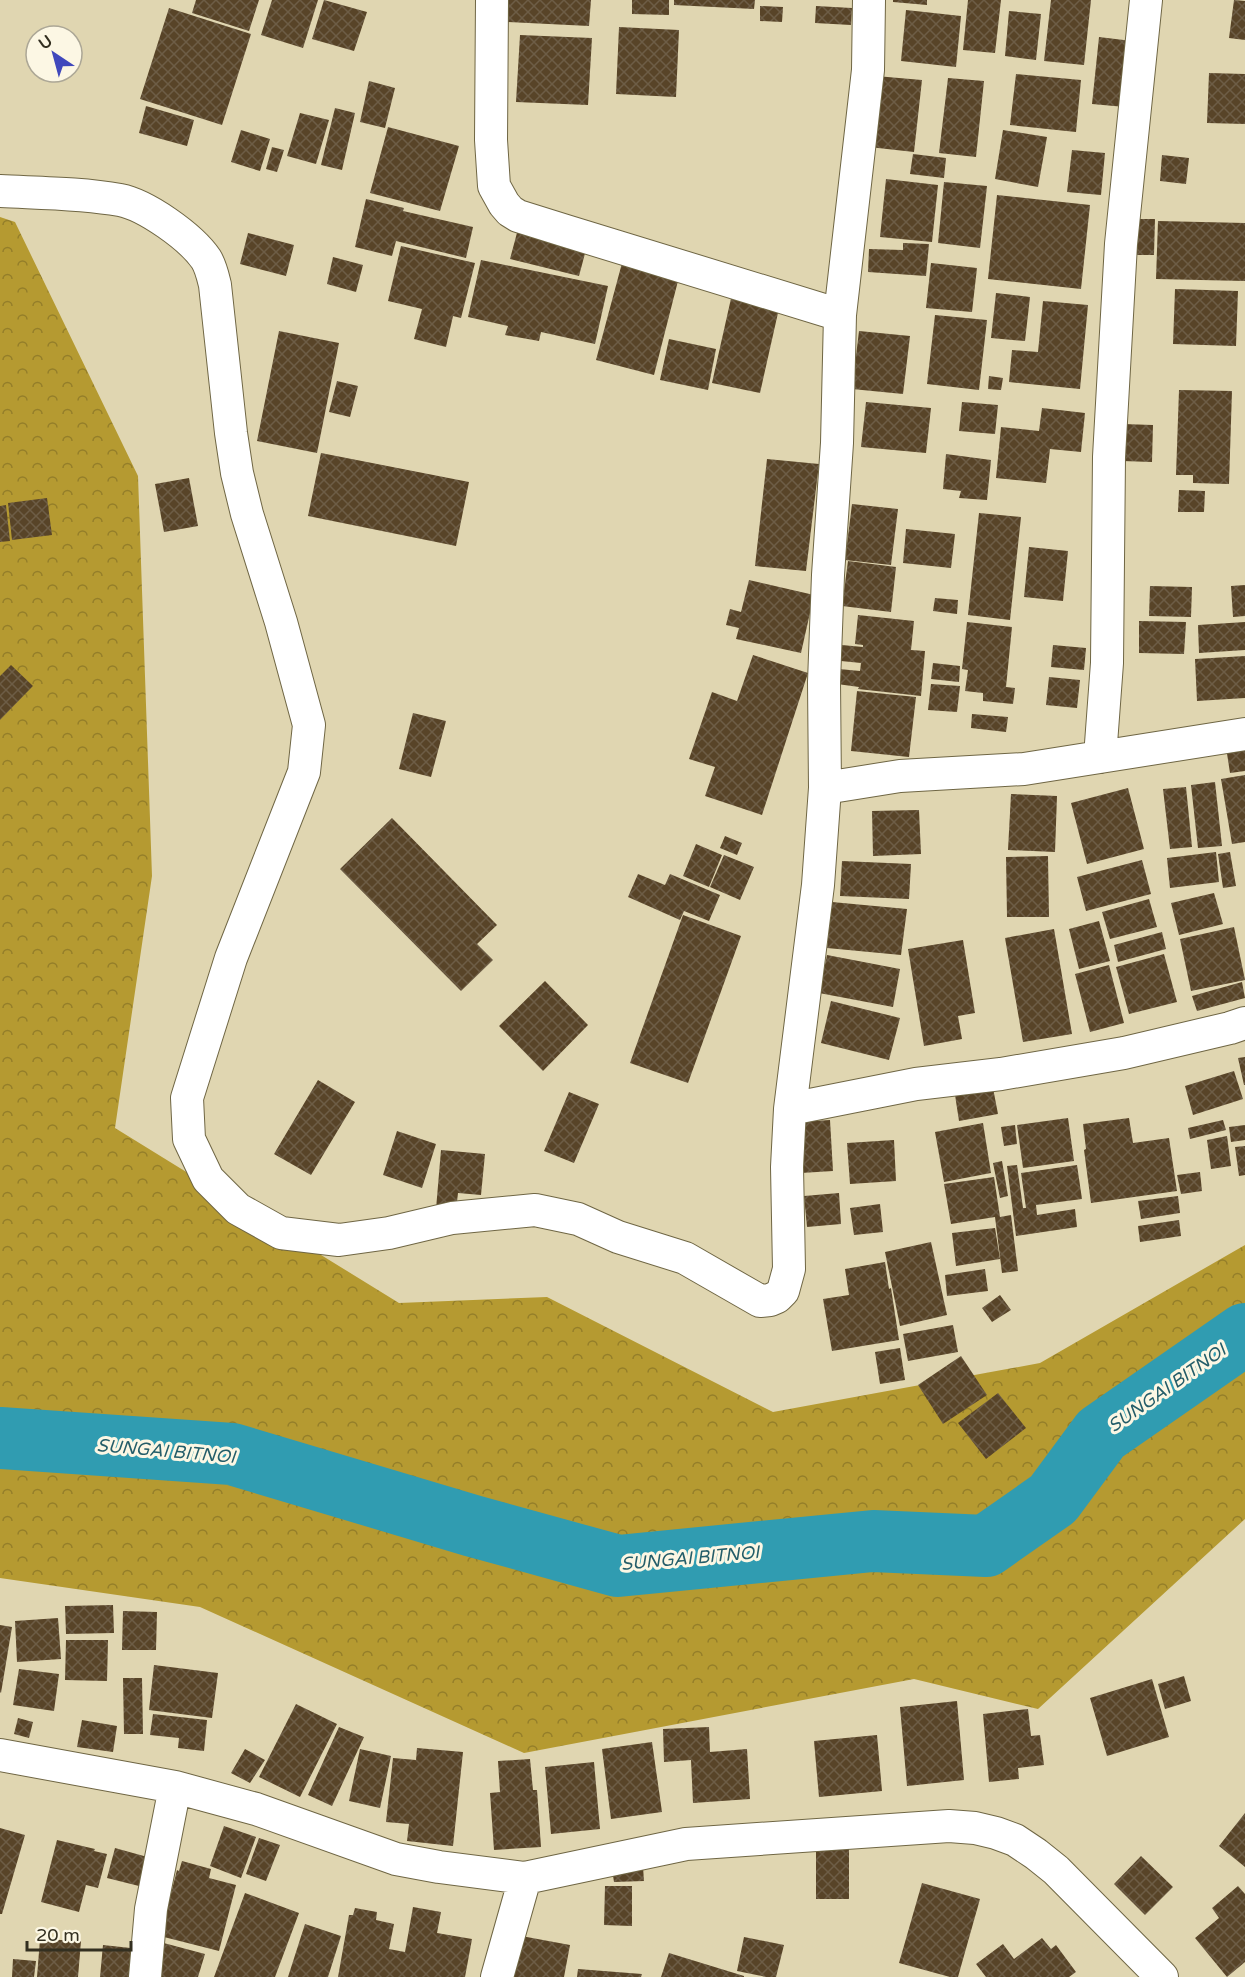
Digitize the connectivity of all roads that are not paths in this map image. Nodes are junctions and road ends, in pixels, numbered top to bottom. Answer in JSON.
{"nodes":[{"id":1,"x":492,"y":0,"type":"edge"},
{"id":2,"x":869,"y":0,"type":"edge"},
{"id":3,"x":1146,"y":0,"type":"edge"},
{"id":4,"x":0,"y":191,"type":"edge"},
{"id":5,"x":840,"y":315,"type":"junction"},
{"id":6,"x":1245,"y":734,"type":"edge"},
{"id":7,"x":1100,"y":757,"type":"junction"},
{"id":8,"x":825,"y":788,"type":"junction"},
{"id":9,"x":1245,"y":1023,"type":"edge"},
{"id":10,"x":790,"y":1108,"type":"junction"},
{"id":11,"x":0,"y":1755,"type":"edge"},
{"id":12,"x":175,"y":1787,"type":"junction"},
{"id":13,"x":525,"y":1878,"type":"junction"},
{"id":14,"x":145,"y":1977,"type":"edge"},
{"id":15,"x":497,"y":1977,"type":"edge"},
{"id":16,"x":1162,"y":1977,"type":"edge"}],
"edges":[{"from":1,"to":5,"type":"street"},
{"from":2,"to":5,"type":"street"},
{"from":3,"to":7,"type":"street"},
{"from":4,"to":10,"type":"street"},
{"from":5,"to":8,"type":"street"},
{"from":6,"to":7,"type":"street"},
{"from":7,"to":8,"type":"street"},
{"from":8,"to":10,"type":"street"},
{"from":9,"to":10,"type":"street"},
{"from":11,"to":12,"type":"street"},
{"from":12,"to":13,"type":"street"},
{"from":12,"to":14,"type":"street"},
{"from":13,"to":15,"type":"street"},
{"from":13,"to":16,"type":"street"}]}
